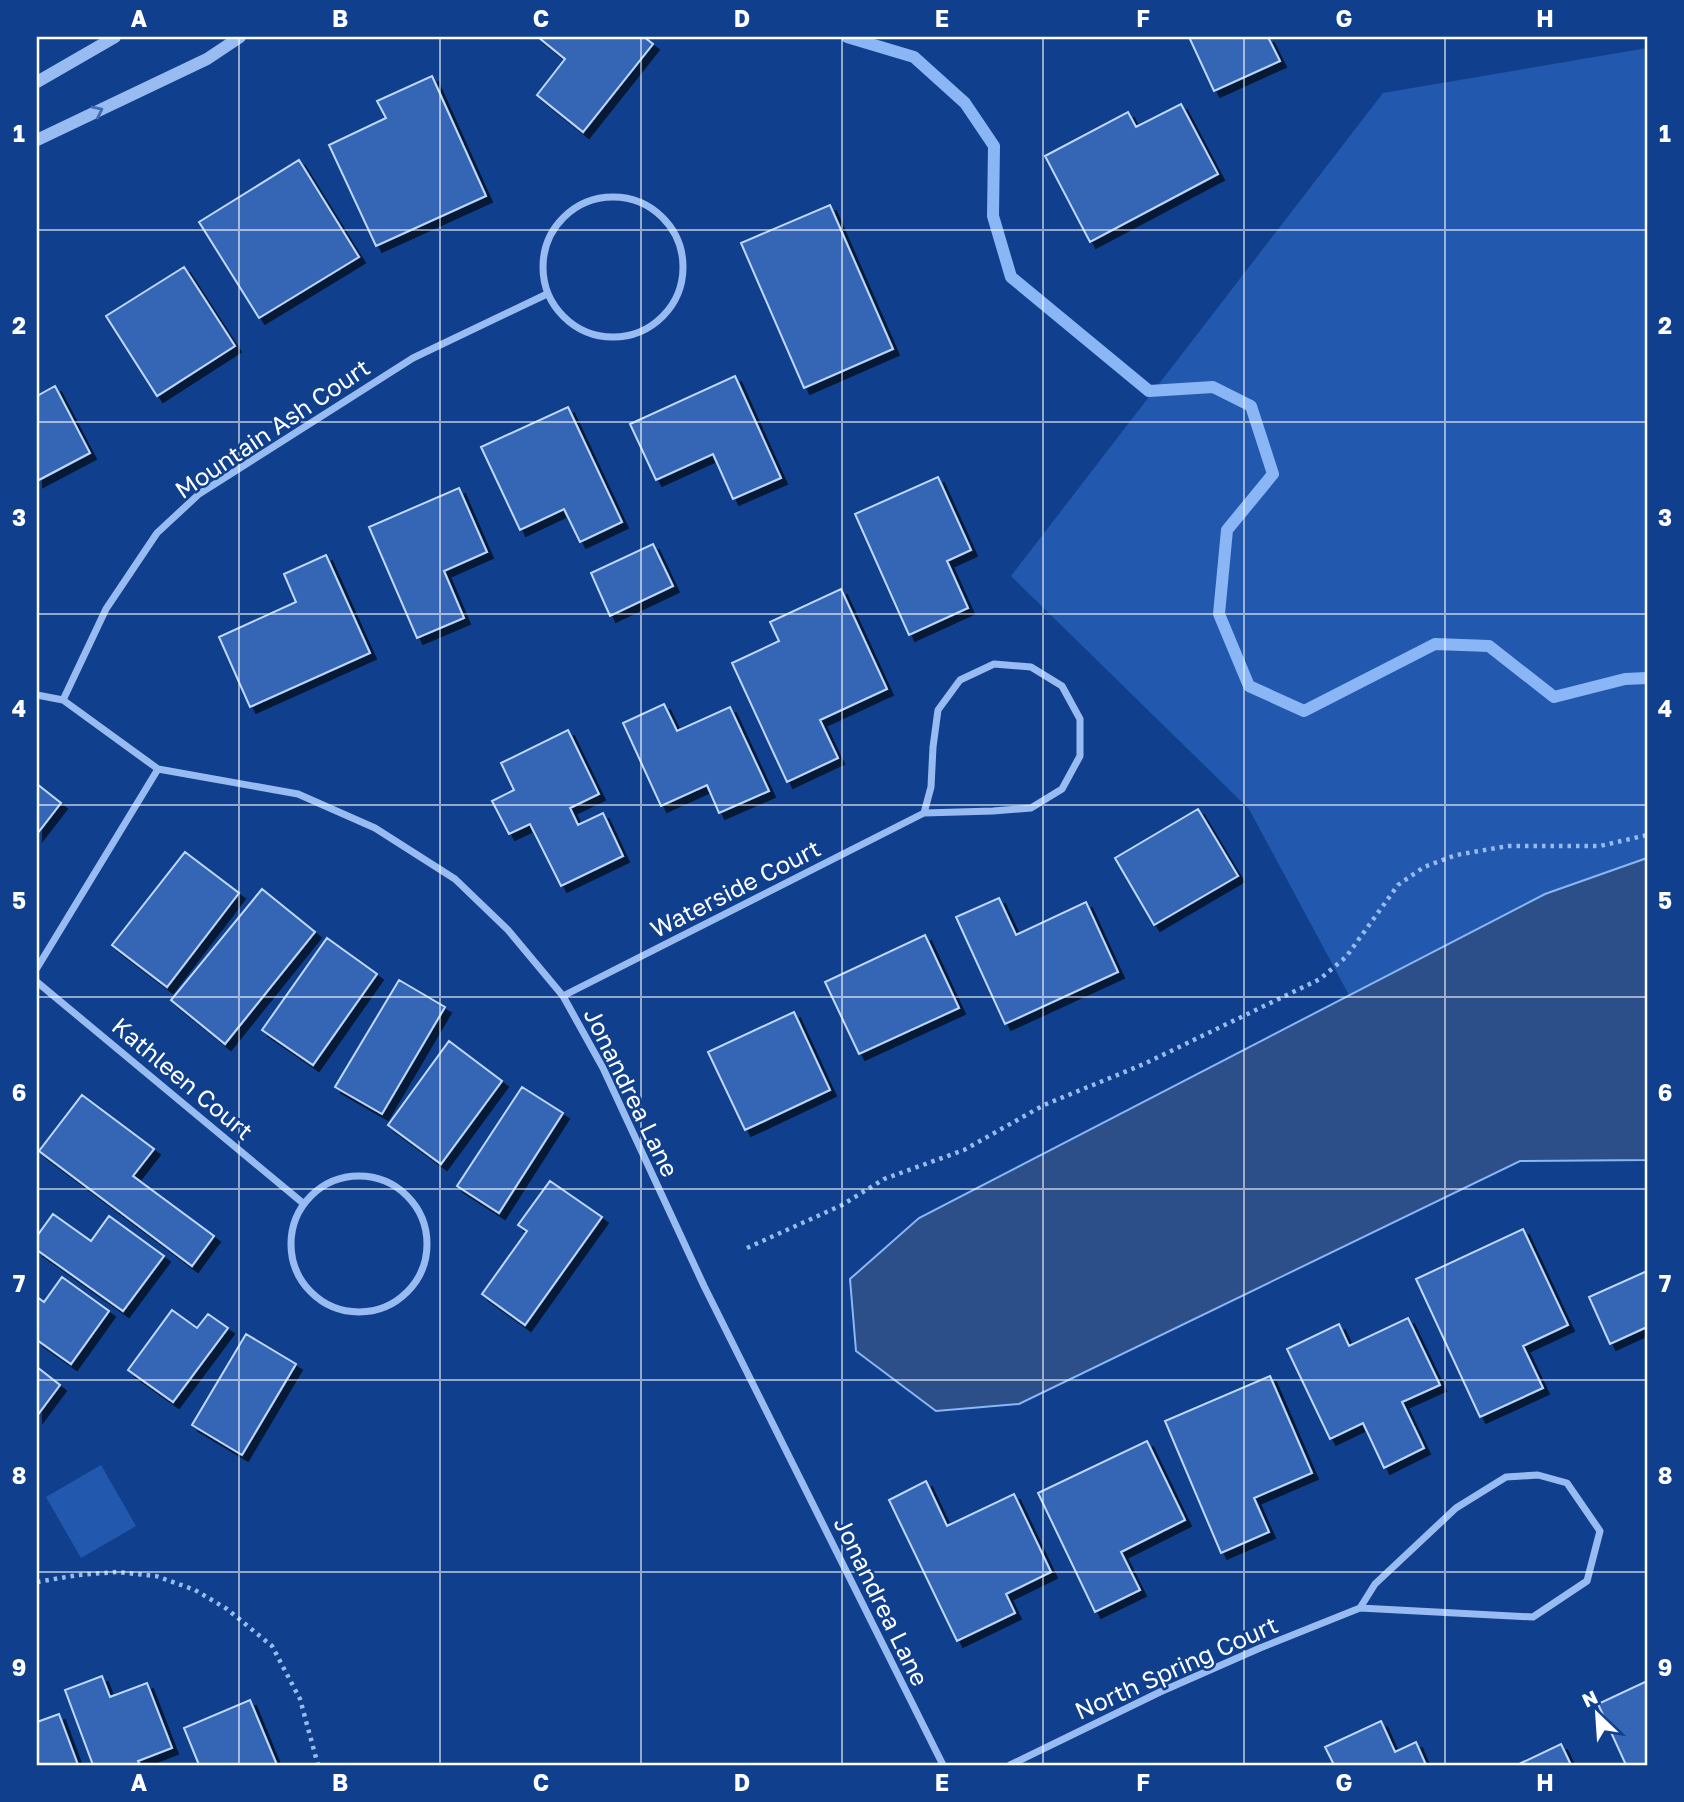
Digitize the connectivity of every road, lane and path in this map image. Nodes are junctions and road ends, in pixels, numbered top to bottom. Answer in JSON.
{"nodes":[{"id":1,"x":115,"y":37,"type":"edge"},
{"id":2,"x":240,"y":37,"type":"edge"},
{"id":3,"x":37,"y":82,"type":"edge"},
{"id":4,"x":37,"y":140,"type":"edge"},
{"id":5,"x":547,"y":293,"type":"junction"},
{"id":6,"x":37,"y":695,"type":"edge"},
{"id":7,"x":63,"y":701,"type":"junction"},
{"id":8,"x":158,"y":769,"type":"junction"},
{"id":9,"x":925,"y":813,"type":"junction"},
{"id":10,"x":1647,"y":835,"type":"edge"},
{"id":11,"x":37,"y":968,"type":"edge"},
{"id":12,"x":37,"y":982,"type":"edge"},
{"id":13,"x":563,"y":996,"type":"junction"},
{"id":14,"x":304,"y":1204,"type":"junction"},
{"id":15,"x":747,"y":1248,"type":"dead end"},
{"id":16,"x":37,"y":1582,"type":"edge"},
{"id":17,"x":1360,"y":1608,"type":"junction"},
{"id":18,"x":317,"y":1765,"type":"edge"},
{"id":19,"x":943,"y":1765,"type":"edge"},
{"id":20,"x":1010,"y":1765,"type":"edge"}],
"edges":[{"from":1,"to":3,"type":"street"},
{"from":4,"to":2,"type":"street","one_way":true},
{"from":5,"to":5,"type":"street"},
{"from":5,"to":7,"type":"street","name":"Mountain Ash Court"},
{"from":6,"to":7,"type":"street","name":"Jonandrea Lane"},
{"from":7,"to":8,"type":"street","name":"Jonandrea Lane"},
{"from":8,"to":11,"type":"street"},
{"from":8,"to":13,"type":"street","name":"Jonandrea Lane"},
{"from":9,"to":9,"type":"street","name":"Waterside Court"},
{"from":9,"to":13,"type":"street","name":"Waterside Court"},
{"from":10,"to":15,"type":"path"},
{"from":12,"to":14,"type":"street","name":"Kathleen Court"},
{"from":13,"to":19,"type":"street","name":"Jonandrea Lane"},
{"from":14,"to":14,"type":"street"},
{"from":16,"to":18,"type":"path"},
{"from":17,"to":17,"type":"street","name":"North Spring Court"},
{"from":17,"to":20,"type":"street","name":"North Spring Court"}]}
